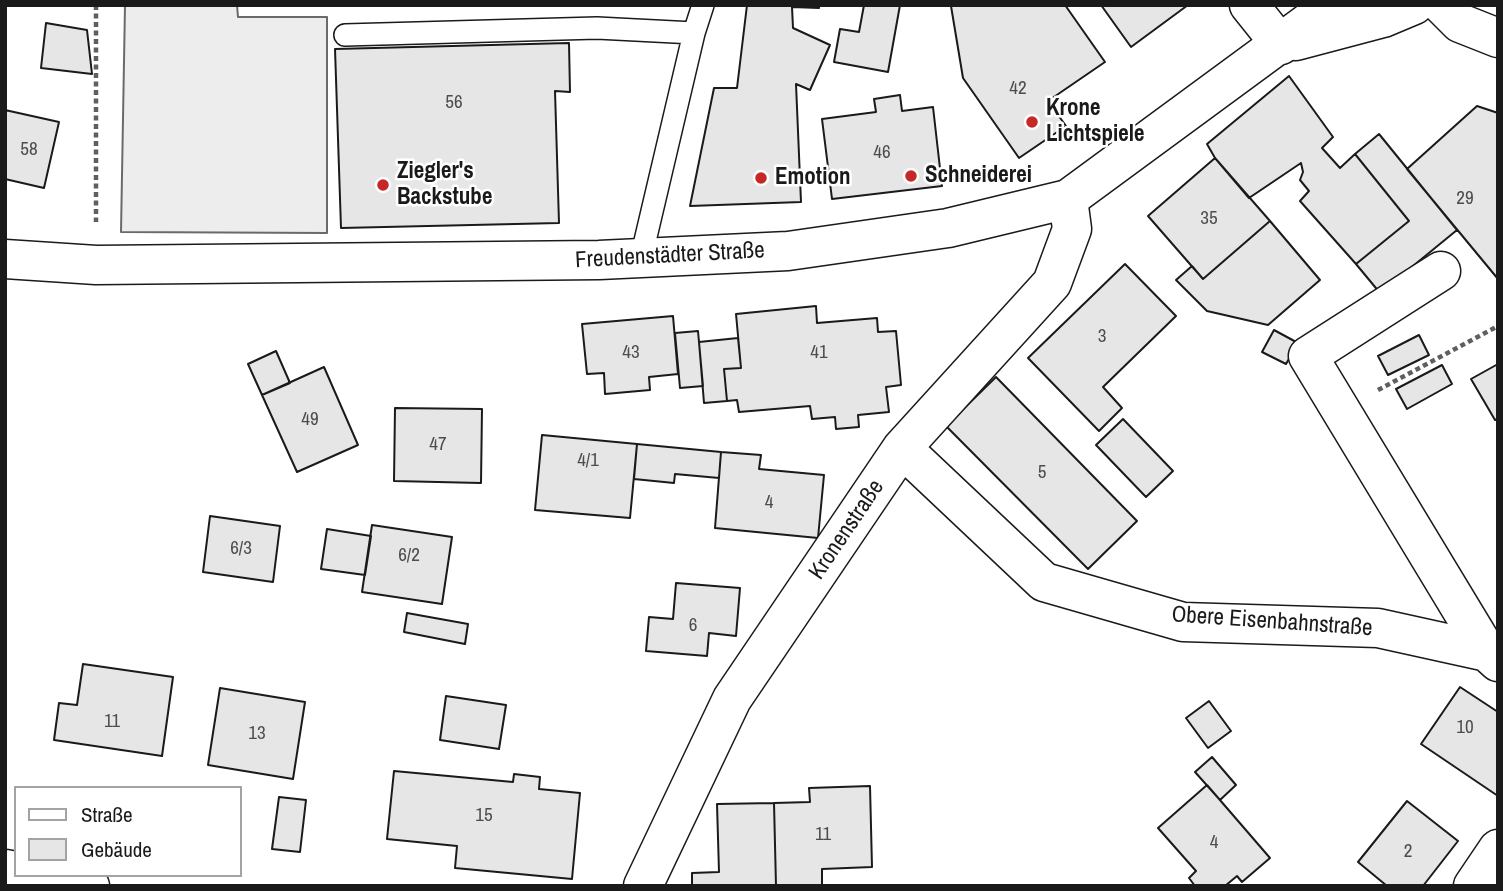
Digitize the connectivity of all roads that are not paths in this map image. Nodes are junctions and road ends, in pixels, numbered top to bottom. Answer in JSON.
{"nodes":[{"id":1,"x":704,"y":5,"type":"edge"},
{"id":2,"x":1249,"y":5,"type":"edge"},
{"id":3,"x":1332,"y":5,"type":"edge"},
{"id":4,"x":1414,"y":5,"type":"edge"},
{"id":5,"x":1442,"y":5,"type":"edge"},
{"id":6,"x":694,"y":33,"type":"junction"},
{"id":7,"x":345,"y":35,"type":"dead end"},
{"id":8,"x":1498,"y":38,"type":"edge"},
{"id":9,"x":1280,"y":45,"type":"junction"},
{"id":10,"x":1068,"y":199,"type":"junction"},
{"id":11,"x":641,"y":258,"type":"junction"},
{"id":12,"x":5,"y":259,"type":"edge"},
{"id":13,"x":1441,"y":271,"type":"dead end"},
{"id":14,"x":902,"y":448,"type":"junction"},
{"id":15,"x":1493,"y":657,"type":"edge"},
{"id":16,"x":1498,"y":849,"type":"edge"},
{"id":17,"x":47,"y":877,"type":"edge"},
{"id":18,"x":90,"y":886,"type":"edge"},
{"id":19,"x":643,"y":886,"type":"edge"},
{"id":20,"x":1473,"y":886,"type":"edge"}],
"edges":[{"from":1,"to":6,"type":"lane"},
{"from":2,"to":9,"type":"street"},
{"from":3,"to":9,"type":"street","name":"Freudenstädter Straße"},
{"from":4,"to":9,"type":"street","name":"Freudenstädter Straße"},
{"from":5,"to":8,"type":"street"},
{"from":6,"to":7,"type":"lane"},
{"from":6,"to":11,"type":"lane"},
{"from":9,"to":10,"type":"street","name":"Freudenstädter Straße"},
{"from":10,"to":11,"type":"street","name":"Freudenstädter Straße"},
{"from":10,"to":14,"type":"street","name":"Kronenstraße"},
{"from":11,"to":12,"type":"street","name":"Freudenstädter Straße"},
{"from":13,"to":15,"type":"street","name":"Obere Eisenbahnstraße"},
{"from":14,"to":15,"type":"street","name":"Obere Eisenbahnstraße"},
{"from":14,"to":19,"type":"street","name":"Kronenstraße"},
{"from":16,"to":20,"type":"street"},
{"from":17,"to":18,"type":"street"}]}
